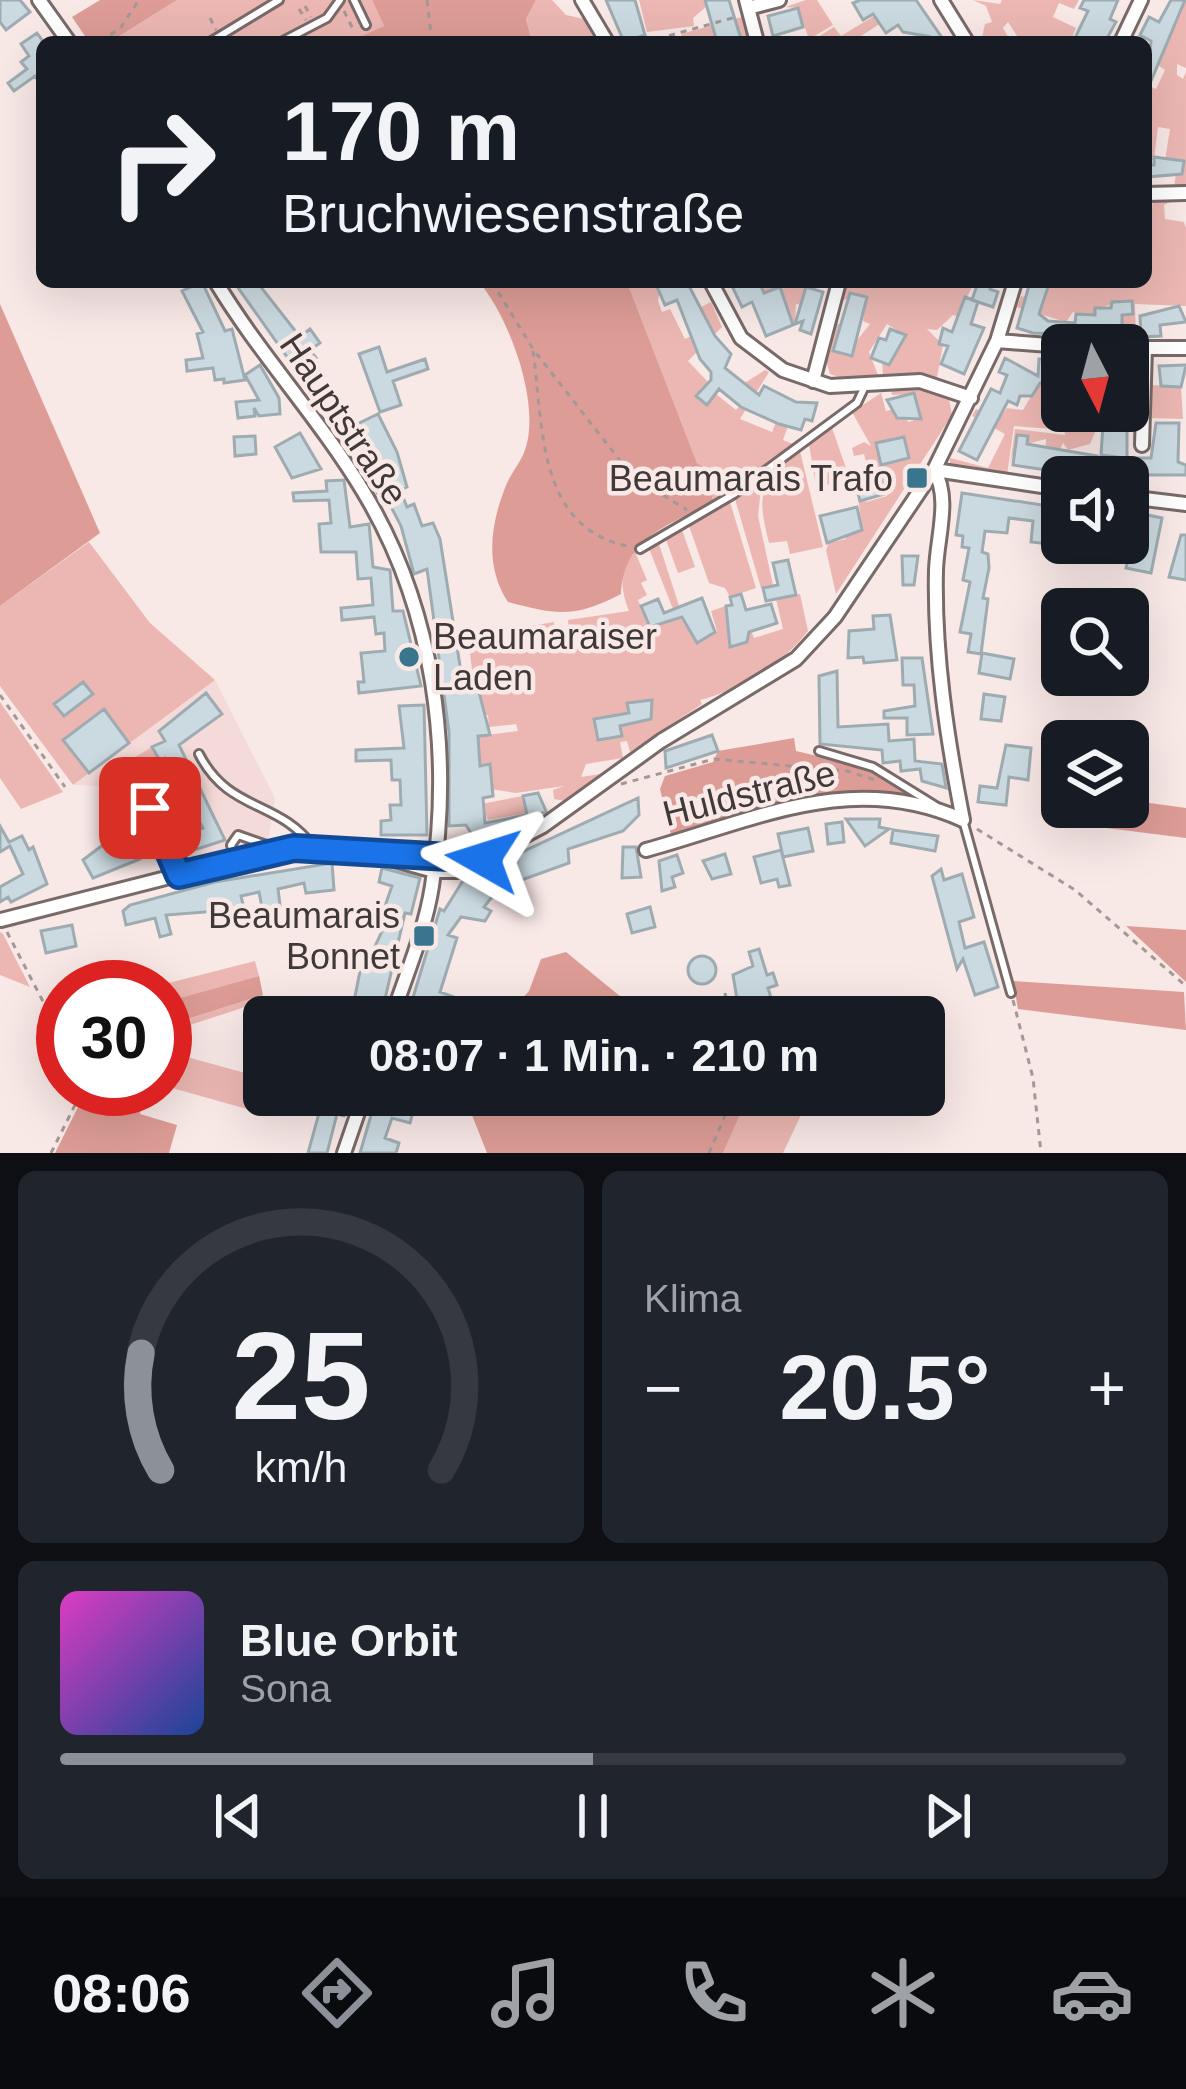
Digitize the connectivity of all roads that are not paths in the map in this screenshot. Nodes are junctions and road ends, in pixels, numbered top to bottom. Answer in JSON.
{"nodes":[{"id":1,"x":39,"y":0,"type":"edge"},
{"id":2,"x":279,"y":0,"type":"edge"},
{"id":3,"x":353,"y":0,"type":"edge"},
{"id":4,"x":582,"y":0,"type":"edge"},
{"id":5,"x":779,"y":0,"type":"edge"},
{"id":6,"x":941,"y":0,"type":"edge"},
{"id":7,"x":1142,"y":0,"type":"edge"},
{"id":8,"x":340,"y":2,"type":"edge"},
{"id":9,"x":748,"y":7,"type":"edge"},
{"id":10,"x":366,"y":25,"type":"dead end"},
{"id":11,"x":64,"y":36,"type":"edge"},
{"id":12,"x":220,"y":36,"type":"edge"},
{"id":13,"x":293,"y":36,"type":"edge"},
{"id":14,"x":603,"y":36,"type":"edge"},
{"id":15,"x":963,"y":36,"type":"edge"},
{"id":16,"x":1123,"y":36,"type":"edge"},
{"id":17,"x":1186,"y":193,"type":"edge"},
{"id":18,"x":1152,"y":194,"type":"edge"},
{"id":19,"x":220,"y":288,"type":"edge"},
{"id":20,"x":714,"y":288,"type":"edge"},
{"id":21,"x":837,"y":288,"type":"edge"},
{"id":22,"x":1014,"y":288,"type":"edge"},
{"id":23,"x":997,"y":341,"type":"junction"},
{"id":24,"x":1041,"y":344,"type":"edge"},
{"id":25,"x":1186,"y":348,"type":"edge"},
{"id":26,"x":1149,"y":349,"type":"edge"},
{"id":27,"x":813,"y":381,"type":"junction"},
{"id":28,"x":866,"y":384,"type":"junction"},
{"id":29,"x":971,"y":398,"type":"junction"},
{"id":30,"x":1142,"y":432,"type":"edge"},
{"id":31,"x":1142,"y":445,"type":"dead end"},
{"id":32,"x":934,"y":470,"type":"junction"},
{"id":33,"x":1041,"y":486,"type":"edge"},
{"id":34,"x":1149,"y":500,"type":"edge"},
{"id":35,"x":1186,"y":504,"type":"edge"},
{"id":36,"x":640,"y":549,"type":"road end"},
{"id":37,"x":819,"y":751,"type":"dead end"},
{"id":38,"x":199,"y":754,"type":"dead end"},
{"id":39,"x":131,"y":779,"type":"dead end"},
{"id":40,"x":938,"y":809,"type":"junction"},
{"id":41,"x":963,"y":820,"type":"junction"},
{"id":42,"x":314,"y":848,"type":"junction"},
{"id":43,"x":278,"y":850,"type":"junction"},
{"id":44,"x":359,"y":850,"type":"junction"},
{"id":45,"x":646,"y":850,"type":"dead end"},
{"id":46,"x":435,"y":854,"type":"junction"},
{"id":47,"x":483,"y":859,"type":"junction"},
{"id":48,"x":235,"y":860,"type":"junction"},
{"id":49,"x":434,"y":871,"type":"junction"},
{"id":50,"x":179,"y":875,"type":"junction"},
{"id":51,"x":0,"y":920,"type":"edge"},
{"id":52,"x":1011,"y":993,"type":"road end"},
{"id":53,"x":399,"y":996,"type":"edge"},
{"id":54,"x":357,"y":1116,"type":"edge"},
{"id":55,"x":344,"y":1153,"type":"edge"}],
"edges":[{"from":1,"to":11,"type":"street"},
{"from":2,"to":12,"type":"lane"},
{"from":3,"to":10,"type":"lane"},
{"from":4,"to":14,"type":"street"},
{"from":5,"to":9,"type":"street"},
{"from":6,"to":15,"type":"street"},
{"from":7,"to":16,"type":"street"},
{"from":8,"to":13,"type":"lane"},
{"from":17,"to":18,"type":"street"},
{"from":19,"to":46,"type":"street","name":"Hauptstraße"},
{"from":20,"to":27,"type":"street"},
{"from":21,"to":27,"type":"street"},
{"from":22,"to":23,"type":"street"},
{"from":23,"to":24,"type":"street"},
{"from":23,"to":29,"type":"street"},
{"from":25,"to":26,"type":"street"},
{"from":27,"to":28,"type":"street"},
{"from":28,"to":29,"type":"street"},
{"from":28,"to":36,"type":"lane"},
{"from":29,"to":32,"type":"street"},
{"from":30,"to":31,"type":"street"},
{"from":32,"to":33,"type":"street"},
{"from":32,"to":41,"type":"street"},
{"from":32,"to":47,"type":"street"},
{"from":34,"to":35,"type":"street"},
{"from":37,"to":40,"type":"lane","name":"Huldstraße"},
{"from":38,"to":42,"type":"lane"},
{"from":39,"to":50,"type":"lane"},
{"from":40,"to":41,"type":"street","name":"Huldstraße"},
{"from":40,"to":45,"type":"street","name":"Huldstraße"},
{"from":41,"to":52,"type":"lane"},
{"from":42,"to":43,"type":"street"},
{"from":42,"to":44,"type":"street"},
{"from":43,"to":48,"type":"street"},
{"from":43,"to":48,"type":"lane"},
{"from":44,"to":46,"type":"street"},
{"from":44,"to":49,"type":"street"},
{"from":46,"to":47,"type":"street"},
{"from":46,"to":49,"type":"street","name":"Hauptstraße"},
{"from":47,"to":49,"type":"street"},
{"from":48,"to":50,"type":"street"},
{"from":49,"to":53,"type":"street","name":"Hauptstraße"},
{"from":50,"to":51,"type":"street"},
{"from":54,"to":55,"type":"street"}]}
